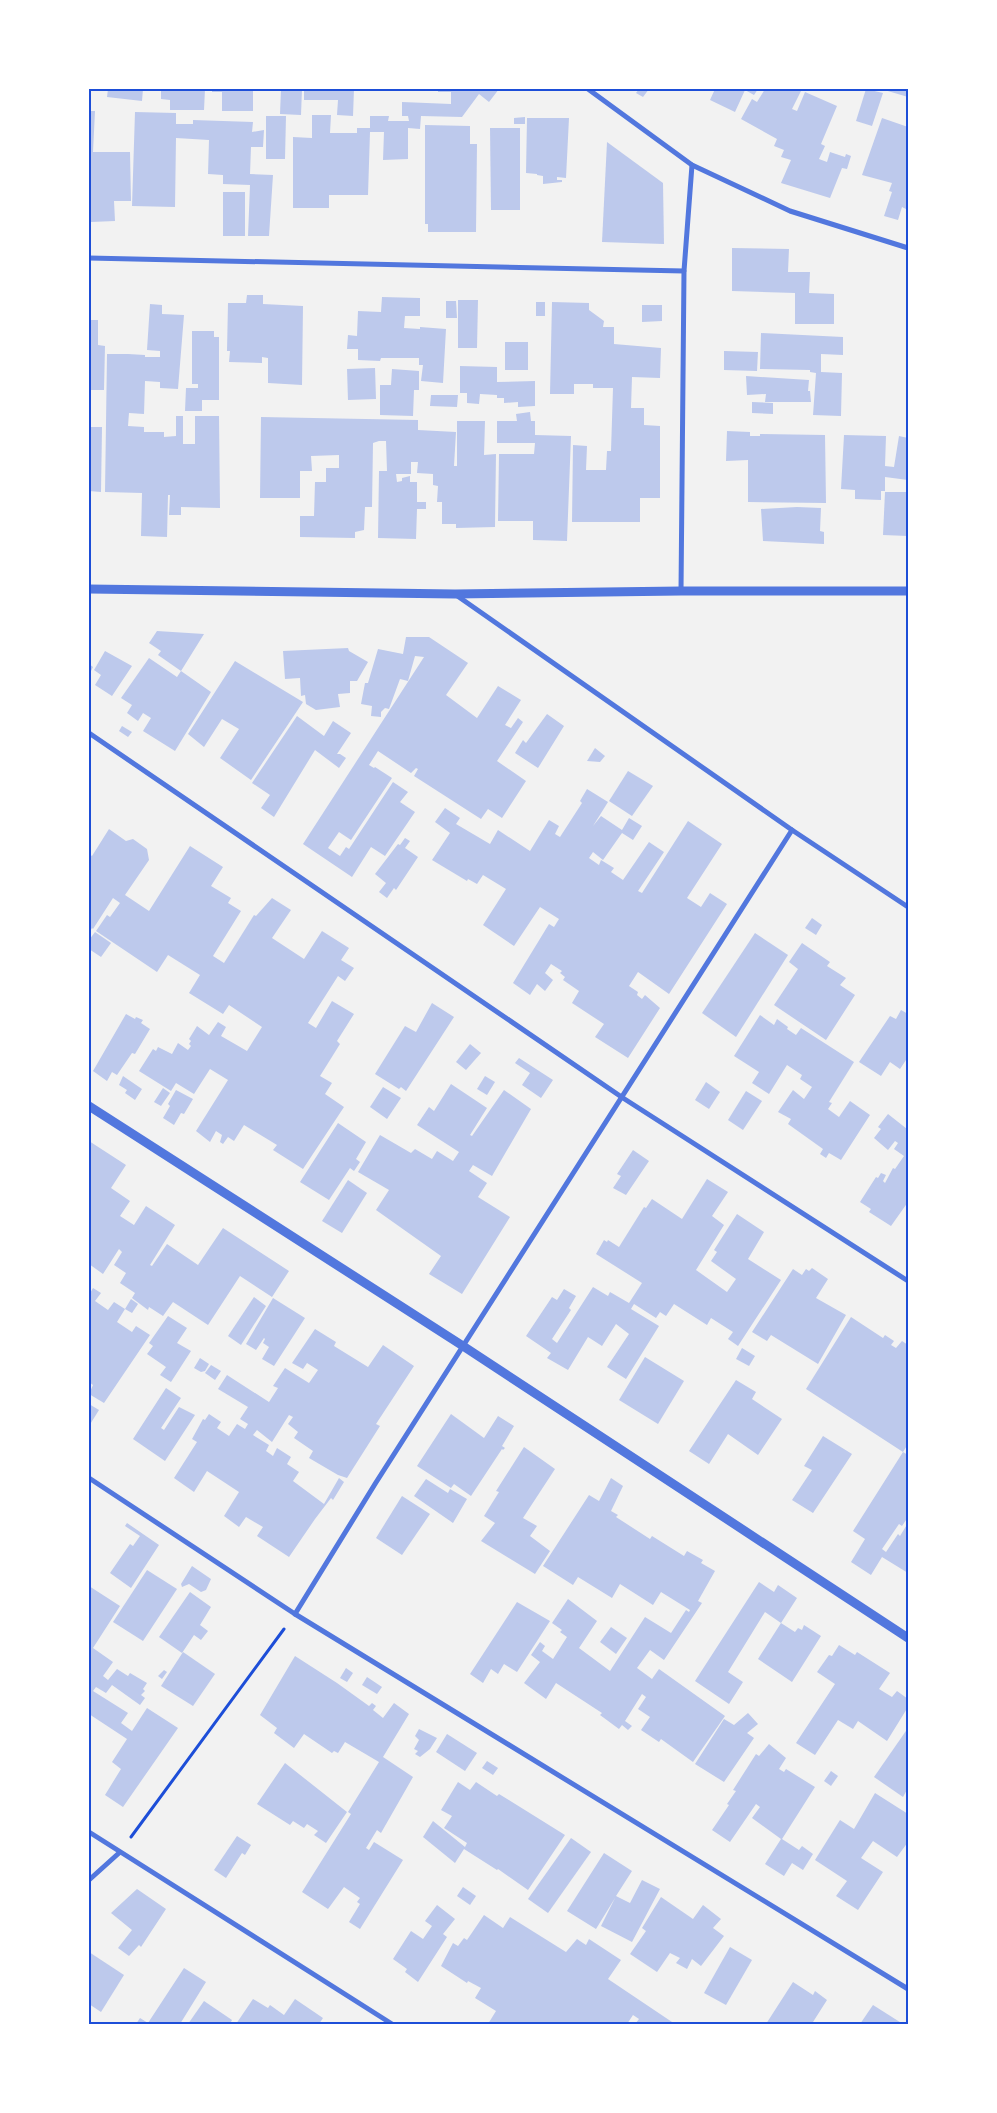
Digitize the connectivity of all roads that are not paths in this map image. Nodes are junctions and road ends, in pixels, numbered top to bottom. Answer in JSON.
{"nodes":[{"id":1,"x":588,"y":89,"type":"edge"},
{"id":2,"x":692,"y":165,"type":"junction"},
{"id":3,"x":908,"y":248,"type":"edge"},
{"id":4,"x":89,"y":258,"type":"edge"},
{"id":5,"x":684,"y":271,"type":"junction"},
{"id":6,"x":89,"y":589,"type":"edge"},
{"id":7,"x":681,"y":591,"type":"junction"},
{"id":8,"x":908,"y":591,"type":"edge"},
{"id":9,"x":455,"y":594,"type":"junction"},
{"id":10,"x":89,"y":733,"type":"edge"},
{"id":11,"x":792,"y":830,"type":"junction"},
{"id":12,"x":908,"y":907,"type":"edge"},
{"id":13,"x":623,"y":1098,"type":"junction"},
{"id":14,"x":89,"y":1106,"type":"edge"},
{"id":15,"x":908,"y":1280,"type":"edge"},
{"id":16,"x":463,"y":1346,"type":"junction"},
{"id":17,"x":89,"y":1478,"type":"edge"},
{"id":18,"x":295,"y":1614,"type":"junction"},
{"id":19,"x":908,"y":1638,"type":"edge"},
{"id":20,"x":89,"y":1832,"type":"edge"},
{"id":21,"x":119,"y":1853,"type":"junction"},
{"id":22,"x":89,"y":1880,"type":"edge"},
{"id":23,"x":908,"y":1989,"type":"edge"},
{"id":24,"x":392,"y":2024,"type":"edge"}],
"edges":[{"from":1,"to":2,"type":"street"},
{"from":2,"to":3,"type":"street"},
{"from":2,"to":5,"type":"street"},
{"from":4,"to":5,"type":"street"},
{"from":5,"to":7,"type":"street"},
{"from":6,"to":9,"type":"street"},
{"from":7,"to":8,"type":"street"},
{"from":7,"to":9,"type":"street"},
{"from":9,"to":11,"type":"street"},
{"from":10,"to":13,"type":"street"},
{"from":11,"to":12,"type":"street"},
{"from":11,"to":13,"type":"street"},
{"from":13,"to":15,"type":"street"},
{"from":13,"to":16,"type":"street"},
{"from":14,"to":16,"type":"street"},
{"from":16,"to":18,"type":"street"},
{"from":16,"to":19,"type":"street"},
{"from":17,"to":18,"type":"street"},
{"from":18,"to":23,"type":"street"},
{"from":20,"to":21,"type":"street"},
{"from":21,"to":22,"type":"street"},
{"from":21,"to":24,"type":"street"}]}
